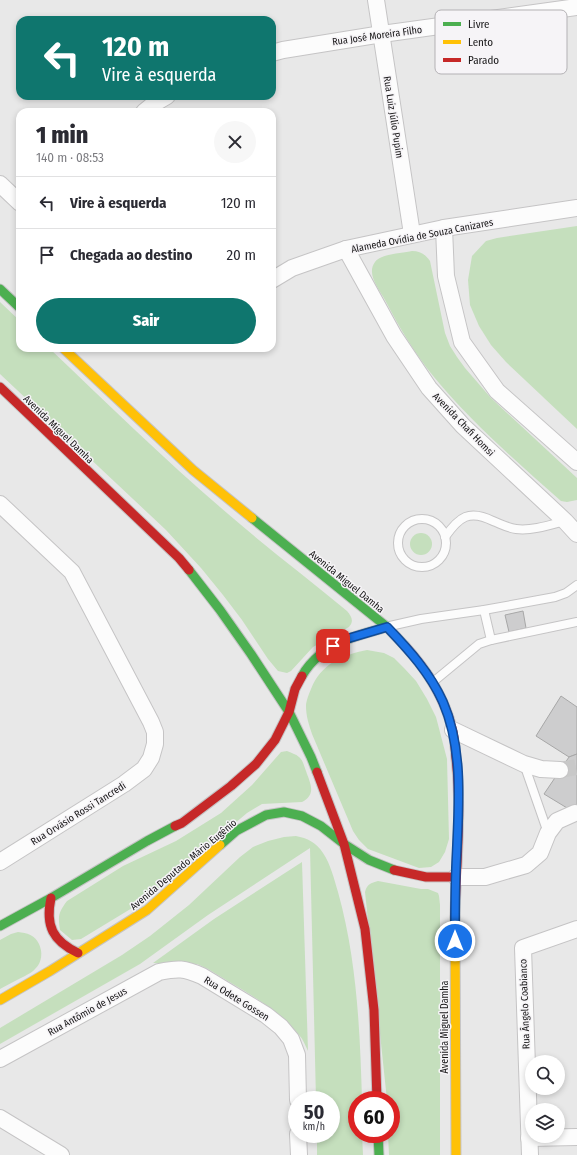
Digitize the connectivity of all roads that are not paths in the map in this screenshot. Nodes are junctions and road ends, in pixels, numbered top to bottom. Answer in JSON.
{"nodes":[{"id":1,"x":376,"y":0,"type":"edge"},
{"id":2,"x":577,"y":7,"type":"edge"},
{"id":3,"x":555,"y":10,"type":"edge"},
{"id":4,"x":435,"y":27,"type":"edge"},
{"id":5,"x":382,"y":34,"type":"junction"},
{"id":6,"x":276,"y":52,"type":"edge"},
{"id":7,"x":160,"y":100,"type":"edge"},
{"id":8,"x":149,"y":108,"type":"edge"},
{"id":9,"x":0,"y":184,"type":"edge"},
{"id":10,"x":16,"y":199,"type":"edge"},
{"id":11,"x":577,"y":208,"type":"edge"},
{"id":12,"x":444,"y":228,"type":"junction"},
{"id":13,"x":412,"y":234,"type":"junction"},
{"id":14,"x":346,"y":249,"type":"junction"},
{"id":15,"x":276,"y":278,"type":"edge"},
{"id":16,"x":0,"y":289,"type":"edge"},
{"id":17,"x":16,"y":304,"type":"edge"},
{"id":18,"x":67,"y":352,"type":"edge"},
{"id":19,"x":0,"y":387,"type":"edge"},
{"id":20,"x":577,"y":462,"type":"edge"},
{"id":21,"x":0,"y":504,"type":"edge"},
{"id":22,"x":571,"y":517,"type":"edge"},
{"id":23,"x":454,"y":524,"type":"junction"},
{"id":24,"x":438,"y":526,"type":"junction"},
{"id":25,"x":577,"y":534,"type":"edge"},
{"id":26,"x":445,"y":537,"type":"junction"},
{"id":27,"x":577,"y":585,"type":"edge"},
{"id":28,"x":484,"y":610,"type":"junction"},
{"id":29,"x":577,"y":622,"type":"edge"},
{"id":30,"x":387,"y":627,"type":"junction"},
{"id":31,"x":491,"y":640,"type":"junction"},
{"id":32,"x":433,"y":683,"type":"junction"},
{"id":33,"x":289,"y":712,"type":"junction"},
{"id":34,"x":453,"y":730,"type":"junction"},
{"id":35,"x":524,"y":764,"type":"junction"},
{"id":36,"x":560,"y":770,"type":"tunnel mouth"},
{"id":37,"x":575,"y":813,"type":"dead end"},
{"id":38,"x":548,"y":834,"type":"junction"},
{"id":39,"x":344,"y":844,"type":"junction"},
{"id":40,"x":0,"y":862,"type":"edge"},
{"id":41,"x":456,"y":877,"type":"junction"},
{"id":42,"x":51,"y":898,"type":"junction"},
{"id":43,"x":19,"y":915,"type":"junction"},
{"id":44,"x":29,"y":920,"type":"dead end"},
{"id":45,"x":0,"y":926,"type":"edge"},
{"id":46,"x":577,"y":929,"type":"edge"},
{"id":47,"x":78,"y":953,"type":"junction"},
{"id":48,"x":51,"y":958,"type":"dead end"},
{"id":49,"x":177,"y":968,"type":"joint"},
{"id":50,"x":50,"y":971,"type":"junction"},
{"id":51,"x":0,"y":1000,"type":"edge"},
{"id":52,"x":0,"y":1059,"type":"edge"},
{"id":53,"x":298,"y":1091,"type":"edge"},
{"id":54,"x":377,"y":1091,"type":"edge"},
{"id":55,"x":528,"y":1103,"type":"edge"},
{"id":56,"x":0,"y":1118,"type":"edge"},
{"id":57,"x":565,"y":1137,"type":"edge"},
{"id":58,"x":577,"y":1137,"type":"edge"},
{"id":59,"x":298,"y":1143,"type":"edge"},
{"id":60,"x":378,"y":1143,"type":"edge"},
{"id":61,"x":529,"y":1143,"type":"edge"},
{"id":62,"x":61,"y":1155,"type":"edge"},
{"id":63,"x":299,"y":1155,"type":"edge"},
{"id":64,"x":379,"y":1155,"type":"edge"},
{"id":65,"x":456,"y":1155,"type":"edge"},
{"id":66,"x":530,"y":1155,"type":"edge"}],
"edges":[{"from":1,"to":5,"type":"street","name":"Rua Luiz Júlio Pupim"},
{"from":2,"to":3,"type":"street","name":"Rua José Moreira Filho"},
{"from":4,"to":5,"type":"street","name":"Rua José Moreira Filho"},
{"from":5,"to":6,"type":"street","name":"Rua José Moreira Filho"},
{"from":5,"to":13,"type":"street","name":"Rua Luiz Júlio Pupim"},
{"from":7,"to":8,"type":"street"},
{"from":9,"to":10,"type":"street"},
{"from":11,"to":12,"type":"street","name":"Alameda Ovídia de Souza Canizares"},
{"from":12,"to":13,"type":"street","name":"Alameda Ovídia de Souza Canizares"},
{"from":12,"to":20,"type":"street"},
{"from":13,"to":14,"type":"street","name":"Alameda Ovídia de Souza Canizares"},
{"from":14,"to":15,"type":"street","name":"Alameda Ovídia de Souza Canizares"},
{"from":14,"to":22,"type":"street","name":"Avenida Chafi Homsi"},
{"from":16,"to":17,"type":"main road"},
{"from":18,"to":30,"type":"main road","name":"Avenida Miguel Damha"},
{"from":19,"to":33,"type":"main road","name":"Avenida Miguel Damha"},
{"from":21,"to":40,"type":"street","name":"Rua Orvásio Rossi Tancredi"},
{"from":22,"to":23,"type":"lane"},
{"from":22,"to":25,"type":"street","name":"Avenida Chafi Homsi"},
{"from":23,"to":24,"type":"lane"},
{"from":23,"to":26,"type":"lane"},
{"from":24,"to":26,"type":"lane"},
{"from":24,"to":26,"type":"lane"},
{"from":27,"to":28,"type":"lane"},
{"from":28,"to":30,"type":"lane"},
{"from":28,"to":31,"type":"lane"},
{"from":29,"to":31,"type":"lane"},
{"from":30,"to":32,"type":"main road","name":"Avenida Miguel Damha"},
{"from":30,"to":33,"type":"main road"},
{"from":31,"to":32,"type":"lane"},
{"from":32,"to":34,"type":"main road","name":"Avenida Miguel Damha"},
{"from":33,"to":39,"type":"main road","name":"Avenida Miguel Damha"},
{"from":33,"to":42,"type":"main road"},
{"from":34,"to":35,"type":"street"},
{"from":34,"to":41,"type":"main road","name":"Avenida Miguel Damha"},
{"from":35,"to":36,"type":"street"},
{"from":35,"to":38,"type":"lane"},
{"from":37,"to":38,"type":"street"},
{"from":38,"to":41,"type":"street"},
{"from":39,"to":41,"type":"main road","name":"Avenida Deputado Mário Eugênio"},
{"from":39,"to":47,"type":"main road","name":"Avenida Deputado Mário Eugênio"},
{"from":39,"to":54,"type":"main road","name":"Avenida Miguel Damha"},
{"from":41,"to":65,"type":"main road","name":"Avenida Miguel Damha"},
{"from":42,"to":43,"type":"main road"},
{"from":42,"to":47,"type":"main road"},
{"from":43,"to":44,"type":"main road"},
{"from":43,"to":45,"type":"main road"},
{"from":46,"to":55,"type":"street","name":"Rua Ângelo Coabianco"},
{"from":47,"to":50,"type":"main road","name":"Avenida Deputado Mário Eugênio"},
{"from":48,"to":50,"type":"main road"},
{"from":49,"to":52,"type":"street","name":"Rua Antômio de Jesus"},
{"from":49,"to":53,"type":"street","name":"Rua Odete Gossen"},
{"from":50,"to":51,"type":"main road","name":"Avenida Deputado Mário Eugênio"},
{"from":56,"to":62,"type":"street"},
{"from":57,"to":58,"type":"street"},
{"from":59,"to":63,"type":"street"},
{"from":60,"to":64,"type":"main road"},
{"from":61,"to":66,"type":"street","name":"Rua Ângelo Coabianco"}]}
